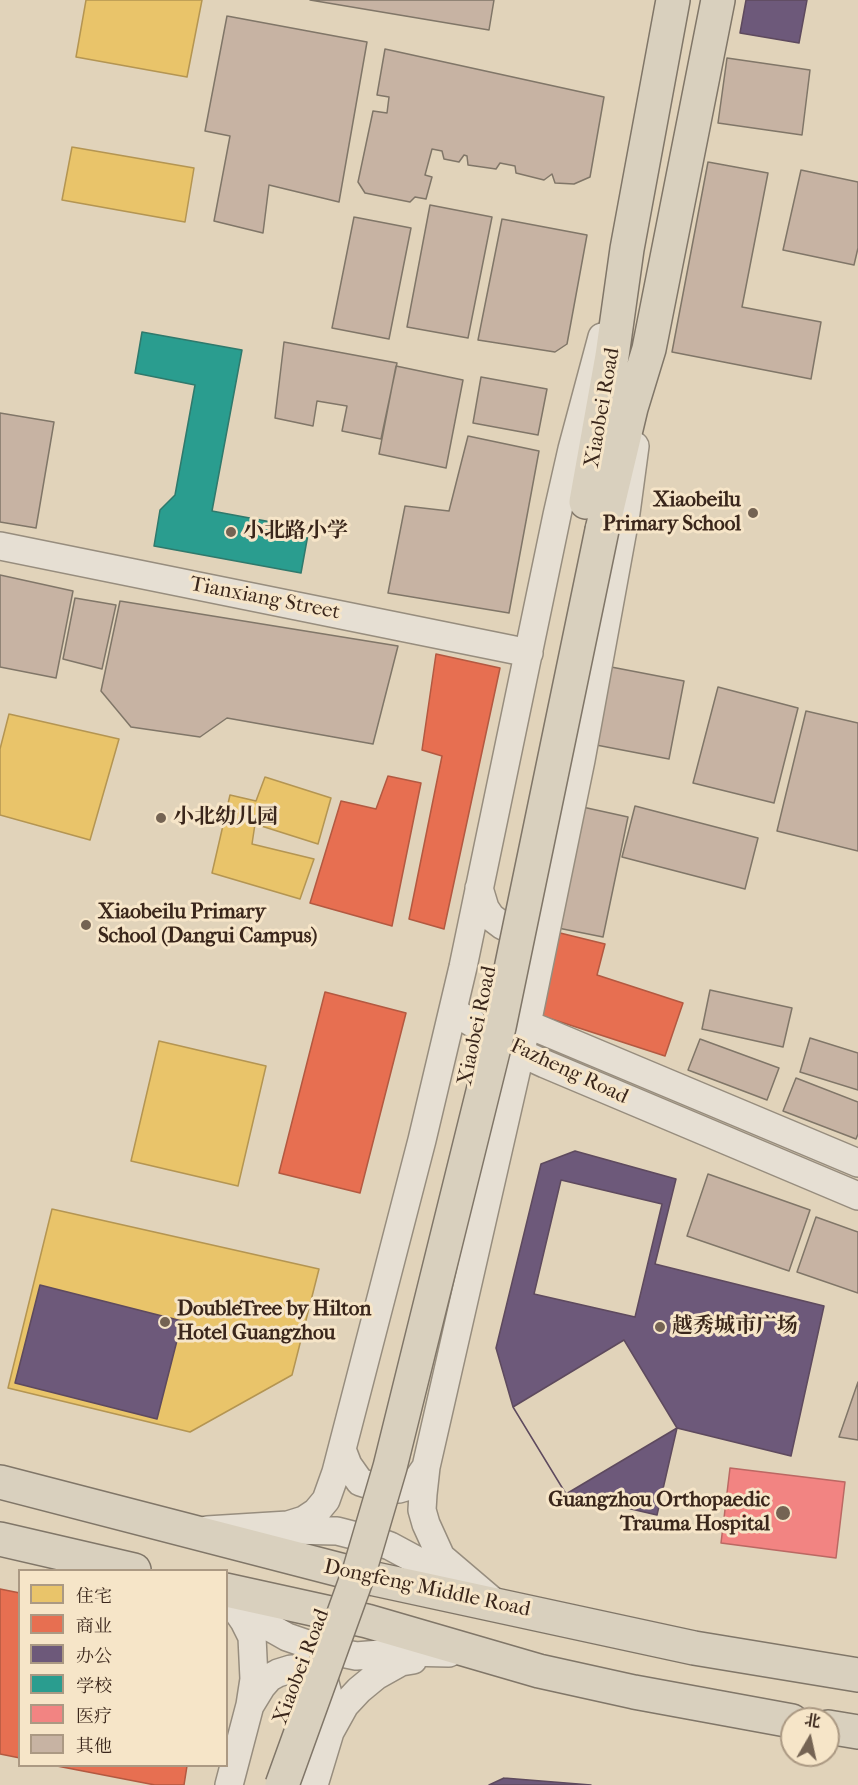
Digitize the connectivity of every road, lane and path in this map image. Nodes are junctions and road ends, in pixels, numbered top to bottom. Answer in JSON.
{"nodes":[{"id":1,"x":673,"y":0,"type":"edge"},
{"id":2,"x":718,"y":0,"type":"edge"},
{"id":3,"x":627,"y":249,"type":"junction"},
{"id":4,"x":649,"y":349,"type":"junction"},
{"id":5,"x":590,"y":531,"type":"junction"},
{"id":6,"x":0,"y":546,"type":"edge"},
{"id":7,"x":529,"y":653,"type":"junction"},
{"id":8,"x":479,"y":888,"type":"junction"},
{"id":9,"x":550,"y":910,"type":"junction"},
{"id":10,"x":453,"y":1011,"type":"junction"},
{"id":11,"x":527,"y":1024,"type":"junction"},
{"id":12,"x":521,"y":1053,"type":"junction"},
{"id":13,"x":858,"y":1163,"type":"edge"},
{"id":14,"x":858,"y":1196,"type":"edge"},
{"id":15,"x":342,"y":1452,"type":"junction"},
{"id":16,"x":426,"y":1467,"type":"junction"},
{"id":17,"x":0,"y":1482,"type":"edge"},
{"id":18,"x":191,"y":1531,"type":"junction"},
{"id":19,"x":0,"y":1539,"type":"edge"},
{"id":20,"x":130,"y":1569,"type":"edge"},
{"id":21,"x":228,"y":1590,"type":"edge"},
{"id":22,"x":228,"y":1597,"type":"edge"},
{"id":23,"x":228,"y":1599,"type":"edge"},
{"id":24,"x":495,"y":1603,"type":"junction"},
{"id":25,"x":483,"y":1655,"type":"junction"},
{"id":26,"x":858,"y":1675,"type":"edge"},
{"id":27,"x":250,"y":1705,"type":"junction"},
{"id":28,"x":780,"y":1719,"type":"edge"},
{"id":29,"x":840,"y":1729,"type":"edge"},
{"id":30,"x":330,"y":1732,"type":"junction"},
{"id":31,"x":858,"y":1732,"type":"edge"},
{"id":32,"x":229,"y":1785,"type":"edge"},
{"id":33,"x":260,"y":1785,"type":"edge"},
{"id":34,"x":282,"y":1785,"type":"edge"},
{"id":35,"x":314,"y":1785,"type":"edge"}],
"edges":[{"from":1,"to":3,"type":"main road","name":"Xiaobei Road"},
{"from":2,"to":4,"type":"main road","name":"Xiaobei Road"},
{"from":3,"to":5,"type":"main road","name":"Xiaobei Road"},
{"from":3,"to":7,"type":"street","name":"Xiaobei Road"},
{"from":4,"to":5,"type":"main road","name":"Xiaobei Road"},
{"from":4,"to":9,"type":"street","name":"Xiaobei Road"},
{"from":5,"to":33,"type":"main road","name":"Xiaobei Road"},
{"from":5,"to":34,"type":"main road","name":"Xiaobei Road","bridge":true},
{"from":6,"to":7,"type":"street","name":"Tianxiang Street"},
{"from":7,"to":8,"type":"street","name":"Xiaobei Road"},
{"from":8,"to":9,"type":"street"},
{"from":8,"to":10,"type":"street","name":"Xiaobei Road"},
{"from":9,"to":11,"type":"street","name":"Xiaobei Road"},
{"from":10,"to":11,"type":"street","name":"Fazheng Road"},
{"from":10,"to":12,"type":"street","name":"Fazheng Road"},
{"from":10,"to":15,"type":"street","name":"Xiaobei Road"},
{"from":11,"to":12,"type":"street","name":"Xiaobei Road"},
{"from":11,"to":13,"type":"street","name":"Fazheng Road"},
{"from":12,"to":14,"type":"street","name":"Fazheng Road"},
{"from":12,"to":16,"type":"street","name":"Xiaobei Road"},
{"from":15,"to":16,"type":"street"},
{"from":15,"to":18,"type":"street","name":"Xiaobei Road"},
{"from":16,"to":24,"type":"street","name":"Xiaobei Road"},
{"from":17,"to":18,"type":"main road","name":"Dongfeng Middle Road"},
{"from":18,"to":24,"type":"main road","name":"Dongfeng Middle Road"},
{"from":19,"to":20,"type":"main road"},
{"from":21,"to":25,"type":"main road","name":"Dongfeng Middle Road"},
{"from":22,"to":25,"type":"street"},
{"from":23,"to":27,"type":"street"},
{"from":24,"to":26,"type":"main road","name":"Dongfeng Middle Road"},
{"from":25,"to":28,"type":"main road","name":"Dongfeng Middle Road"},
{"from":25,"to":30,"type":"street"},
{"from":27,"to":30,"type":"street"},
{"from":27,"to":32,"type":"street"},
{"from":29,"to":31,"type":"main road"},
{"from":30,"to":35,"type":"street"}]}
